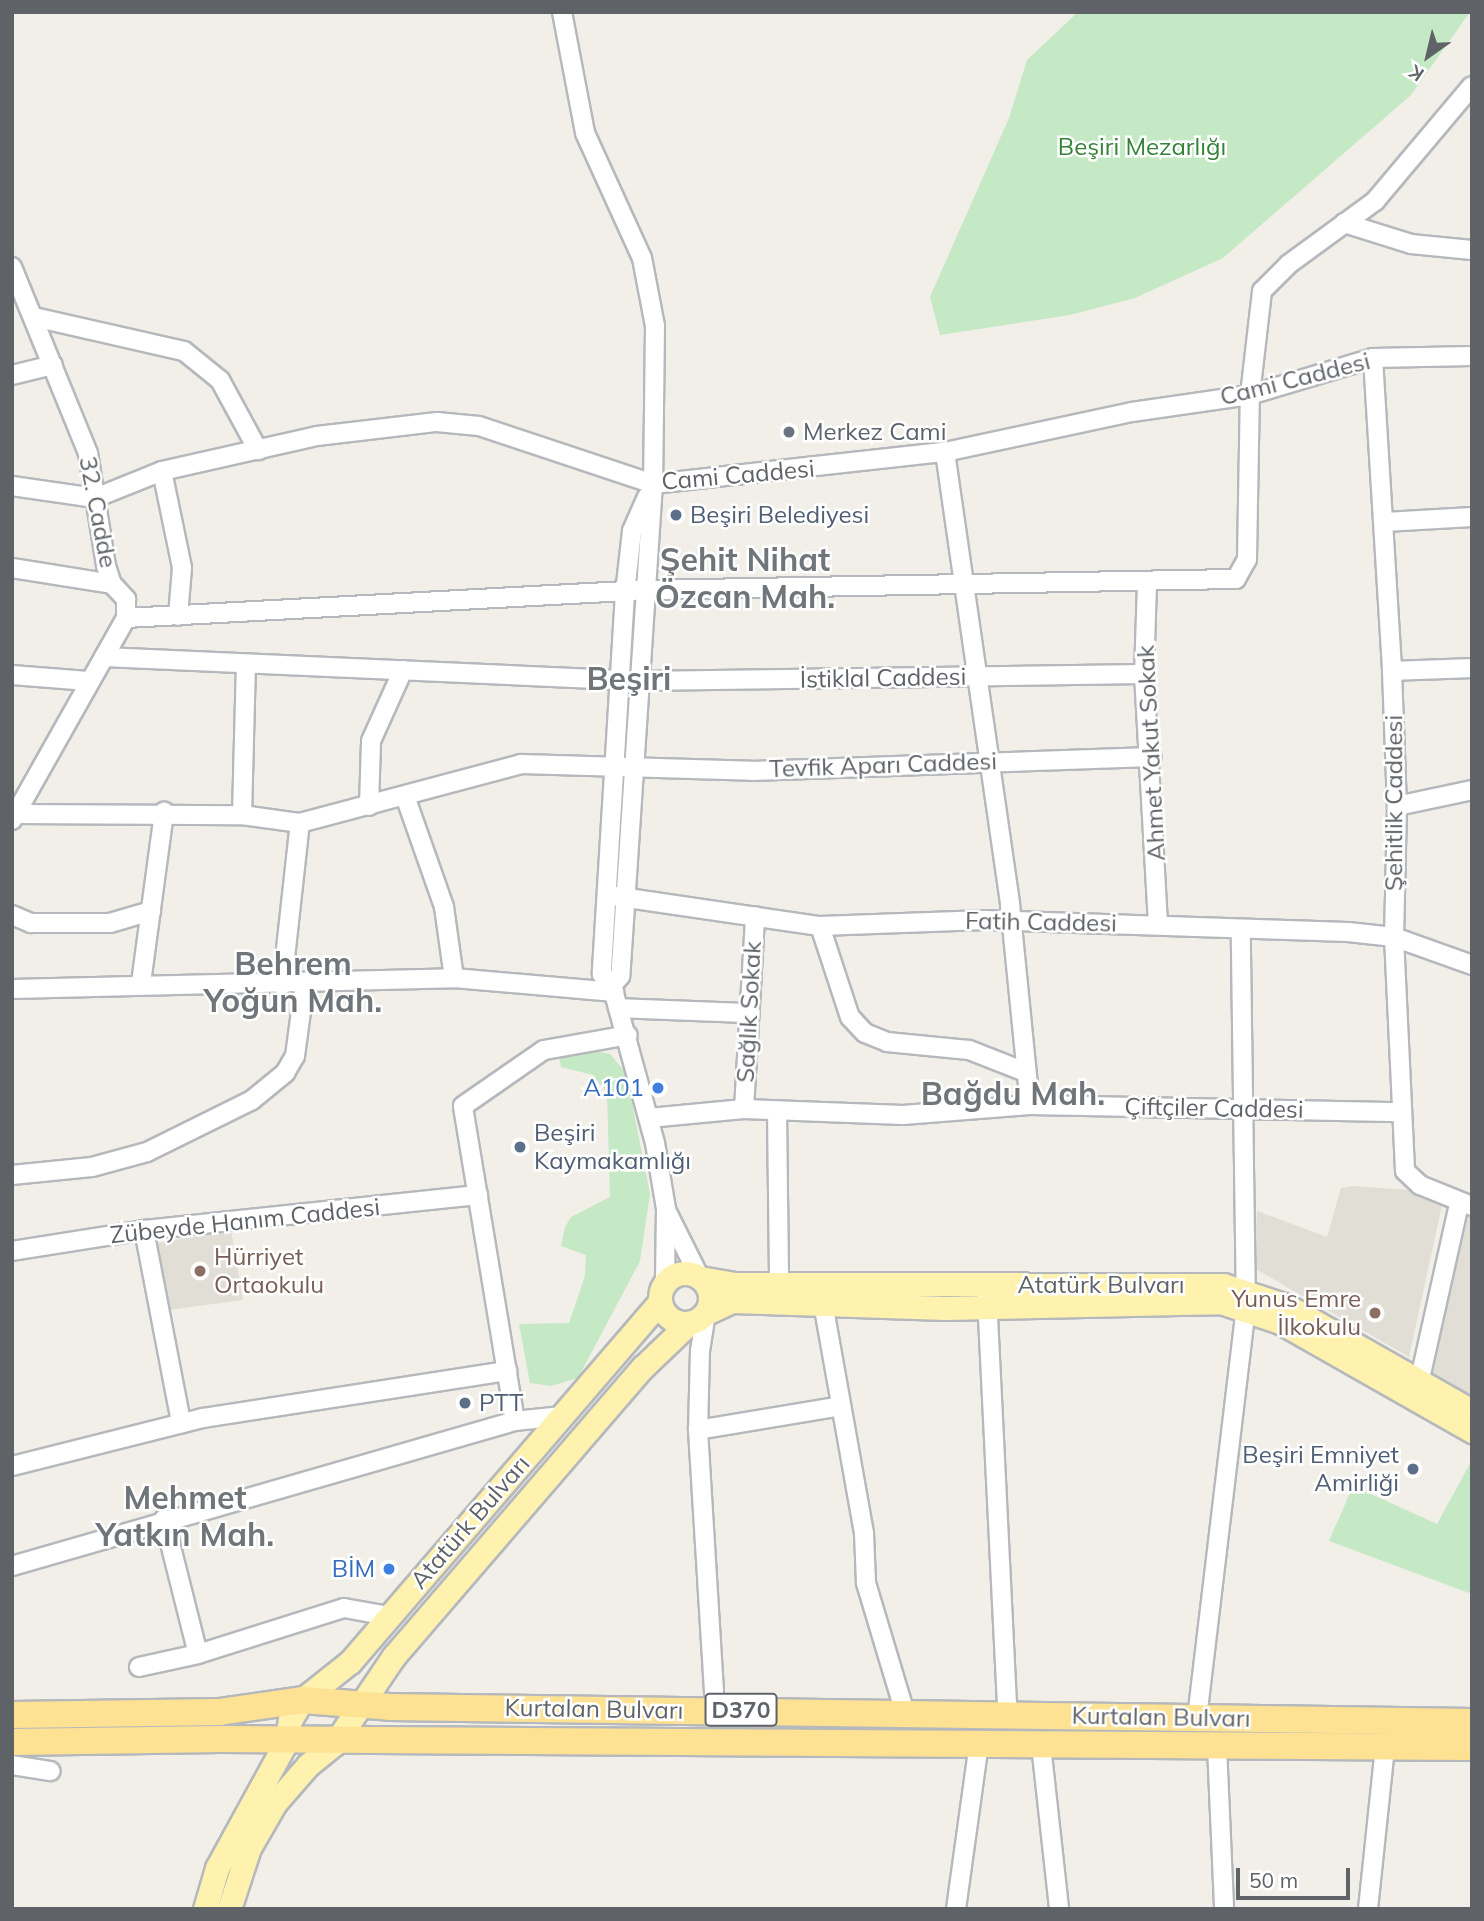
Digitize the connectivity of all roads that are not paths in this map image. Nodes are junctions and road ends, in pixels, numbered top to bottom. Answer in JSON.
{"nodes":[{"id":1,"x":562,"y":12,"type":"edge"},
{"id":2,"x":1472,"y":86,"type":"edge"},
{"id":3,"x":1344,"y":223,"type":"junction"},
{"id":4,"x":1472,"y":250,"type":"edge"},
{"id":5,"x":12,"y":267,"type":"edge"},
{"id":6,"x":34,"y":317,"type":"junction"},
{"id":7,"x":1472,"y":356,"type":"edge"},
{"id":8,"x":1373,"y":358,"type":"junction"},
{"id":9,"x":53,"y":365,"type":"junction"},
{"id":10,"x":12,"y":375,"type":"edge"},
{"id":11,"x":1250,"y":395,"type":"junction"},
{"id":12,"x":258,"y":450,"type":"junction"},
{"id":13,"x":945,"y":452,"type":"junction"},
{"id":14,"x":162,"y":471,"type":"junction"},
{"id":15,"x":653,"y":484,"type":"junction"},
{"id":16,"x":12,"y":486,"type":"edge"},
{"id":17,"x":96,"y":498,"type":"junction"},
{"id":18,"x":1472,"y":517,"type":"edge"},
{"id":19,"x":1385,"y":522,"type":"junction"},
{"id":20,"x":12,"y":568,"type":"edge"},
{"id":21,"x":965,"y":583,"type":"junction"},
{"id":22,"x":112,"y":584,"type":"junction"},
{"id":23,"x":1147,"y":584,"type":"junction"},
{"id":24,"x":645,"y":590,"type":"junction"},
{"id":25,"x":625,"y":593,"type":"junction"},
{"id":26,"x":178,"y":616,"type":"junction"},
{"id":27,"x":126,"y":618,"type":"junction"},
{"id":28,"x":104,"y":657,"type":"junction"},
{"id":29,"x":246,"y":667,"type":"junction"},
{"id":30,"x":1472,"y":667,"type":"edge"},
{"id":31,"x":403,"y":670,"type":"junction"},
{"id":32,"x":1392,"y":671,"type":"junction"},
{"id":33,"x":1144,"y":674,"type":"junction"},
{"id":34,"x":12,"y":675,"type":"edge"},
{"id":35,"x":975,"y":677,"type":"junction"},
{"id":36,"x":621,"y":680,"type":"junction"},
{"id":37,"x":88,"y":681,"type":"junction"},
{"id":38,"x":640,"y":681,"type":"junction"},
{"id":39,"x":1152,"y":757,"type":"junction"},
{"id":40,"x":990,"y":760,"type":"junction"},
{"id":41,"x":624,"y":765,"type":"junction"},
{"id":42,"x":1472,"y":790,"type":"edge"},
{"id":43,"x":405,"y":796,"type":"junction"},
{"id":44,"x":369,"y":806,"type":"junction"},
{"id":45,"x":1397,"y":806,"type":"junction"},
{"id":46,"x":164,"y":813,"type":"junction"},
{"id":47,"x":242,"y":815,"type":"junction"},
{"id":48,"x":13,"y":817,"type":"edge"},
{"id":49,"x":300,"y":823,"type":"junction"},
{"id":50,"x":616,"y":896,"type":"junction"},
{"id":51,"x":151,"y":911,"type":"junction"},
{"id":52,"x":12,"y":915,"type":"edge"},
{"id":53,"x":755,"y":916,"type":"junction"},
{"id":54,"x":1011,"y":923,"type":"junction"},
{"id":55,"x":1157,"y":923,"type":"junction"},
{"id":56,"x":820,"y":926,"type":"junction"},
{"id":57,"x":1241,"y":929,"type":"junction"},
{"id":58,"x":1394,"y":937,"type":"junction"},
{"id":59,"x":1472,"y":965,"type":"edge"},
{"id":60,"x":454,"y":978,"type":"junction"},
{"id":61,"x":305,"y":982,"type":"junction"},
{"id":62,"x":141,"y":983,"type":"junction"},
{"id":63,"x":282,"y":985,"type":"junction"},
{"id":64,"x":12,"y":989,"type":"edge"},
{"id":65,"x":615,"y":995,"type":"junction"},
{"id":66,"x":750,"y":1013,"type":"junction"},
{"id":67,"x":628,"y":1035,"type":"junction"},
{"id":68,"x":1025,"y":1072,"type":"junction"},
{"id":69,"x":1030,"y":1105,"type":"junction"},
{"id":70,"x":1243,"y":1108,"type":"junction"},
{"id":71,"x":744,"y":1109,"type":"junction"},
{"id":72,"x":777,"y":1112,"type":"junction"},
{"id":73,"x":1402,"y":1112,"type":"junction"},
{"id":74,"x":649,"y":1118,"type":"junction"},
{"id":75,"x":12,"y":1175,"type":"edge"},
{"id":76,"x":478,"y":1195,"type":"junction"},
{"id":77,"x":1466,"y":1205,"type":"edge"},
{"id":78,"x":666,"y":1209,"type":"junction"},
{"id":79,"x":144,"y":1230,"type":"junction"},
{"id":80,"x":12,"y":1251,"type":"edge"},
{"id":81,"x":700,"y":1278,"type":"junction"},
{"id":82,"x":779,"y":1282,"type":"junction"},
{"id":83,"x":662,"y":1293,"type":"junction"},
{"id":84,"x":987,"y":1296,"type":"junction"},
{"id":85,"x":1245,"y":1301,"type":"junction"},
{"id":86,"x":823,"y":1303,"type":"junction"},
{"id":87,"x":698,"y":1318,"type":"junction"},
{"id":88,"x":507,"y":1371,"type":"junction"},
{"id":89,"x":1418,"y":1390,"type":"junction"},
{"id":90,"x":841,"y":1406,"type":"junction"},
{"id":91,"x":1472,"y":1411,"type":"edge"},
{"id":92,"x":562,"y":1416,"type":"junction"},
{"id":93,"x":515,"y":1421,"type":"junction"},
{"id":94,"x":181,"y":1423,"type":"junction"},
{"id":95,"x":698,"y":1430,"type":"junction"},
{"id":96,"x":1472,"y":1431,"type":"edge"},
{"id":97,"x":12,"y":1466,"type":"edge"},
{"id":98,"x":164,"y":1519,"type":"junction"},
{"id":99,"x":12,"y":1566,"type":"edge"},
{"id":100,"x":389,"y":1616,"type":"junction"},
{"id":101,"x":198,"y":1654,"type":"junction"},
{"id":102,"x":139,"y":1667,"type":"dead end"},
{"id":103,"x":302,"y":1700,"type":"junction"},
{"id":104,"x":367,"y":1702,"type":"junction"},
{"id":105,"x":715,"y":1710,"type":"junction"},
{"id":106,"x":904,"y":1710,"type":"junction"},
{"id":107,"x":1007,"y":1712,"type":"junction"},
{"id":108,"x":12,"y":1715,"type":"edge"},
{"id":109,"x":1197,"y":1718,"type":"junction"},
{"id":110,"x":1472,"y":1722,"type":"edge"},
{"id":111,"x":12,"y":1742,"type":"edge"},
{"id":112,"x":286,"y":1742,"type":"junction"},
{"id":113,"x":335,"y":1743,"type":"junction"},
{"id":114,"x":979,"y":1744,"type":"junction"},
{"id":115,"x":1041,"y":1745,"type":"junction"},
{"id":116,"x":1217,"y":1746,"type":"junction"},
{"id":117,"x":1385,"y":1747,"type":"junction"},
{"id":118,"x":1472,"y":1747,"type":"edge"},
{"id":119,"x":12,"y":1765,"type":"edge"},
{"id":120,"x":51,"y":1771,"type":"dead end"},
{"id":121,"x":205,"y":1909,"type":"edge"},
{"id":122,"x":229,"y":1909,"type":"edge"},
{"id":123,"x":956,"y":1909,"type":"edge"},
{"id":124,"x":1059,"y":1909,"type":"edge"},
{"id":125,"x":1224,"y":1909,"type":"edge"},
{"id":126,"x":1368,"y":1909,"type":"edge"}],
"edges":[{"from":1,"to":15,"type":"street"},
{"from":2,"to":3,"type":"street"},
{"from":3,"to":4,"type":"street"},
{"from":3,"to":11,"type":"street"},
{"from":5,"to":6,"type":"street","name":"32. Cadde"},
{"from":6,"to":9,"type":"street","name":"32. Cadde"},
{"from":6,"to":12,"type":"street"},
{"from":7,"to":8,"type":"street","name":"Cami Caddesi"},
{"from":8,"to":11,"type":"street","name":"Cami Caddesi"},
{"from":8,"to":19,"type":"street","name":"Şehitlik Caddesi"},
{"from":9,"to":10,"type":"street"},
{"from":9,"to":17,"type":"street","name":"32. Cadde"},
{"from":11,"to":13,"type":"street","name":"Cami Caddesi"},
{"from":11,"to":23,"type":"street"},
{"from":12,"to":14,"type":"street","name":"Cami Caddesi"},
{"from":12,"to":15,"type":"street","name":"Cami Caddesi"},
{"from":13,"to":15,"type":"street","name":"Cami Caddesi"},
{"from":13,"to":21,"type":"street"},
{"from":14,"to":17,"type":"street","name":"Cami Caddesi"},
{"from":14,"to":26,"type":"street"},
{"from":15,"to":24,"type":"street"},
{"from":15,"to":25,"type":"street"},
{"from":16,"to":17,"type":"street"},
{"from":17,"to":22,"type":"street","name":"32. Cadde"},
{"from":18,"to":19,"type":"street"},
{"from":19,"to":32,"type":"street","name":"Şehitlik Caddesi"},
{"from":20,"to":22,"type":"street"},
{"from":21,"to":23,"type":"street"},
{"from":21,"to":24,"type":"street"},
{"from":21,"to":35,"type":"street"},
{"from":22,"to":27,"type":"street","name":"32. Cadde"},
{"from":23,"to":33,"type":"street","name":"Ahmet Yakut Sokak"},
{"from":24,"to":25,"type":"street"},
{"from":24,"to":38,"type":"street"},
{"from":25,"to":26,"type":"street"},
{"from":25,"to":36,"type":"street"},
{"from":26,"to":27,"type":"street"},
{"from":27,"to":28,"type":"street"},
{"from":28,"to":29,"type":"street","name":"İstiklal Caddesi"},
{"from":28,"to":37,"type":"street"},
{"from":29,"to":31,"type":"street","name":"İstiklal Caddesi"},
{"from":29,"to":47,"type":"street"},
{"from":30,"to":32,"type":"street"},
{"from":31,"to":36,"type":"street","name":"İstiklal Caddesi"},
{"from":31,"to":44,"type":"street"},
{"from":32,"to":45,"type":"street","name":"Şehitlik Caddesi"},
{"from":33,"to":35,"type":"street","name":"İstiklal Caddesi"},
{"from":33,"to":39,"type":"street","name":"Ahmet Yakut Sokak"},
{"from":34,"to":37,"type":"street"},
{"from":35,"to":38,"type":"street","name":"İstiklal Caddesi"},
{"from":35,"to":40,"type":"street"},
{"from":36,"to":38,"type":"street","name":"İstiklal Caddesi"},
{"from":36,"to":41,"type":"street"},
{"from":37,"to":48,"type":"street"},
{"from":38,"to":41,"type":"street"},
{"from":39,"to":40,"type":"street","name":"Tevfik Aparı Caddesi"},
{"from":39,"to":55,"type":"street","name":"Ahmet Yakut Sokak"},
{"from":40,"to":41,"type":"street","name":"Tevfik Aparı Caddesi"},
{"from":40,"to":54,"type":"street"},
{"from":41,"to":43,"type":"street","name":"Tevfik Aparı Caddesi"},
{"from":41,"to":50,"type":"street"},
{"from":42,"to":45,"type":"street"},
{"from":43,"to":44,"type":"street","name":"Tevfik Aparı Caddesi"},
{"from":43,"to":60,"type":"street"},
{"from":44,"to":49,"type":"street","name":"Tevfik Aparı Caddesi"},
{"from":45,"to":58,"type":"street","name":"Şehitlik Caddesi"},
{"from":46,"to":47,"type":"street"},
{"from":46,"to":48,"type":"street"},
{"from":46,"to":51,"type":"street"},
{"from":47,"to":49,"type":"street"},
{"from":49,"to":63,"type":"street"},
{"from":50,"to":53,"type":"street","name":"Fatih Caddesi"},
{"from":50,"to":65,"type":"street"},
{"from":51,"to":52,"type":"street"},
{"from":51,"to":62,"type":"street"},
{"from":53,"to":56,"type":"street","name":"Fatih Caddesi"},
{"from":53,"to":66,"type":"street","name":"Sağlık Sokak"},
{"from":54,"to":55,"type":"street","name":"Fatih Caddesi"},
{"from":54,"to":56,"type":"street","name":"Fatih Caddesi"},
{"from":54,"to":68,"type":"street"},
{"from":55,"to":57,"type":"street","name":"Fatih Caddesi"},
{"from":56,"to":68,"type":"street"},
{"from":57,"to":58,"type":"street","name":"Fatih Caddesi"},
{"from":57,"to":70,"type":"street"},
{"from":58,"to":59,"type":"street","name":"Fatih Caddesi"},
{"from":58,"to":73,"type":"street","name":"Şehitlik Caddesi"},
{"from":60,"to":61,"type":"street"},
{"from":60,"to":65,"type":"street"},
{"from":61,"to":63,"type":"street"},
{"from":61,"to":75,"type":"street"},
{"from":62,"to":63,"type":"street"},
{"from":62,"to":64,"type":"street"},
{"from":65,"to":66,"type":"street"},
{"from":65,"to":67,"type":"street"},
{"from":66,"to":71,"type":"street","name":"Sağlık Sokak"},
{"from":67,"to":74,"type":"street"},
{"from":67,"to":76,"type":"street"},
{"from":68,"to":69,"type":"street"},
{"from":69,"to":70,"type":"street","name":"Çiftçiler Caddesi"},
{"from":69,"to":72,"type":"street","name":"Çiftçiler Caddesi"},
{"from":70,"to":73,"type":"street","name":"Çiftçiler Caddesi"},
{"from":70,"to":85,"type":"street"},
{"from":71,"to":72,"type":"street","name":"Çiftçiler Caddesi"},
{"from":71,"to":74,"type":"street","name":"Çiftçiler Caddesi"},
{"from":72,"to":82,"type":"street","name":"Sağlık Sokak"},
{"from":73,"to":77,"type":"street","name":"Şehitlik Caddesi"},
{"from":74,"to":78,"type":"street"},
{"from":76,"to":79,"type":"street","name":"Zübeyde Hanım Caddesi"},
{"from":76,"to":88,"type":"street"},
{"from":77,"to":89,"type":"street"},
{"from":78,"to":81,"type":"street"},
{"from":78,"to":83,"type":"street"},
{"from":79,"to":80,"type":"street","name":"Zübeyde Hanım Caddesi"},
{"from":79,"to":94,"type":"street"},
{"from":81,"to":82,"type":"main road","name":"Atatürk Bulvarı"},
{"from":81,"to":83,"type":"main road"},
{"from":81,"to":87,"type":"main road"},
{"from":82,"to":84,"type":"main road","name":"Atatürk Bulvarı"},
{"from":83,"to":87,"type":"main road"},
{"from":83,"to":92,"type":"main road","name":"Atatürk Bulvarı"},
{"from":84,"to":85,"type":"main road","name":"Atatürk Bulvarı"},
{"from":84,"to":86,"type":"main road","name":"Atatürk Bulvarı"},
{"from":84,"to":107,"type":"street"},
{"from":85,"to":89,"type":"main road","name":"Atatürk Bulvarı"},
{"from":85,"to":109,"type":"street"},
{"from":86,"to":87,"type":"main road","name":"Atatürk Bulvarı"},
{"from":86,"to":90,"type":"street"},
{"from":87,"to":95,"type":"street"},
{"from":87,"to":104,"type":"main road","name":"Atatürk Bulvarı"},
{"from":88,"to":93,"type":"street"},
{"from":88,"to":94,"type":"street"},
{"from":89,"to":91,"type":"main road","name":"Atatürk Bulvarı"},
{"from":89,"to":96,"type":"main road","name":"Atatürk Bulvarı"},
{"from":90,"to":95,"type":"street"},
{"from":90,"to":106,"type":"street"},
{"from":92,"to":93,"type":"street"},
{"from":92,"to":100,"type":"main road","name":"Atatürk Bulvarı"},
{"from":93,"to":98,"type":"street"},
{"from":94,"to":97,"type":"street"},
{"from":95,"to":105,"type":"street"},
{"from":98,"to":99,"type":"street"},
{"from":98,"to":101,"type":"street"},
{"from":100,"to":101,"type":"street"},
{"from":100,"to":103,"type":"main road","name":"Atatürk Bulvarı"},
{"from":101,"to":102,"type":"street"},
{"from":103,"to":104,"type":"highway","name":"Kurtalan Bulvarı","number":"D370"},
{"from":103,"to":108,"type":"highway","name":"Kurtalan Bulvarı","number":"D370"},
{"from":103,"to":112,"type":"main road","name":"Atatürk Bulvarı"},
{"from":104,"to":105,"type":"highway","name":"Kurtalan Bulvarı","number":"D370"},
{"from":104,"to":113,"type":"main road","name":"Atatürk Bulvarı"},
{"from":105,"to":106,"type":"highway","name":"Kurtalan Bulvarı","number":"D370"},
{"from":106,"to":107,"type":"highway","name":"Kurtalan Bulvarı","number":"D370"},
{"from":107,"to":109,"type":"highway","name":"Kurtalan Bulvarı","number":"D370"},
{"from":109,"to":110,"type":"highway","name":"Kurtalan Bulvarı","number":"D370"},
{"from":111,"to":112,"type":"highway","name":"Kurtalan Bulvarı","number":"D370"},
{"from":112,"to":113,"type":"highway","name":"Kurtalan Bulvarı","number":"D370"},
{"from":112,"to":121,"type":"main road","name":"Atatürk Bulvarı"},
{"from":113,"to":114,"type":"highway","name":"Kurtalan Bulvarı","number":"D370"},
{"from":113,"to":122,"type":"main road","name":"Atatürk Bulvarı"},
{"from":114,"to":115,"type":"highway","name":"Kurtalan Bulvarı","number":"D370"},
{"from":114,"to":123,"type":"street"},
{"from":115,"to":116,"type":"highway","name":"Kurtalan Bulvarı","number":"D370"},
{"from":115,"to":124,"type":"street"},
{"from":116,"to":117,"type":"highway","name":"Kurtalan Bulvarı","number":"D370"},
{"from":116,"to":125,"type":"street"},
{"from":117,"to":118,"type":"highway","name":"Kurtalan Bulvarı","number":"D370"},
{"from":117,"to":126,"type":"street"},
{"from":119,"to":120,"type":"street"}]}
